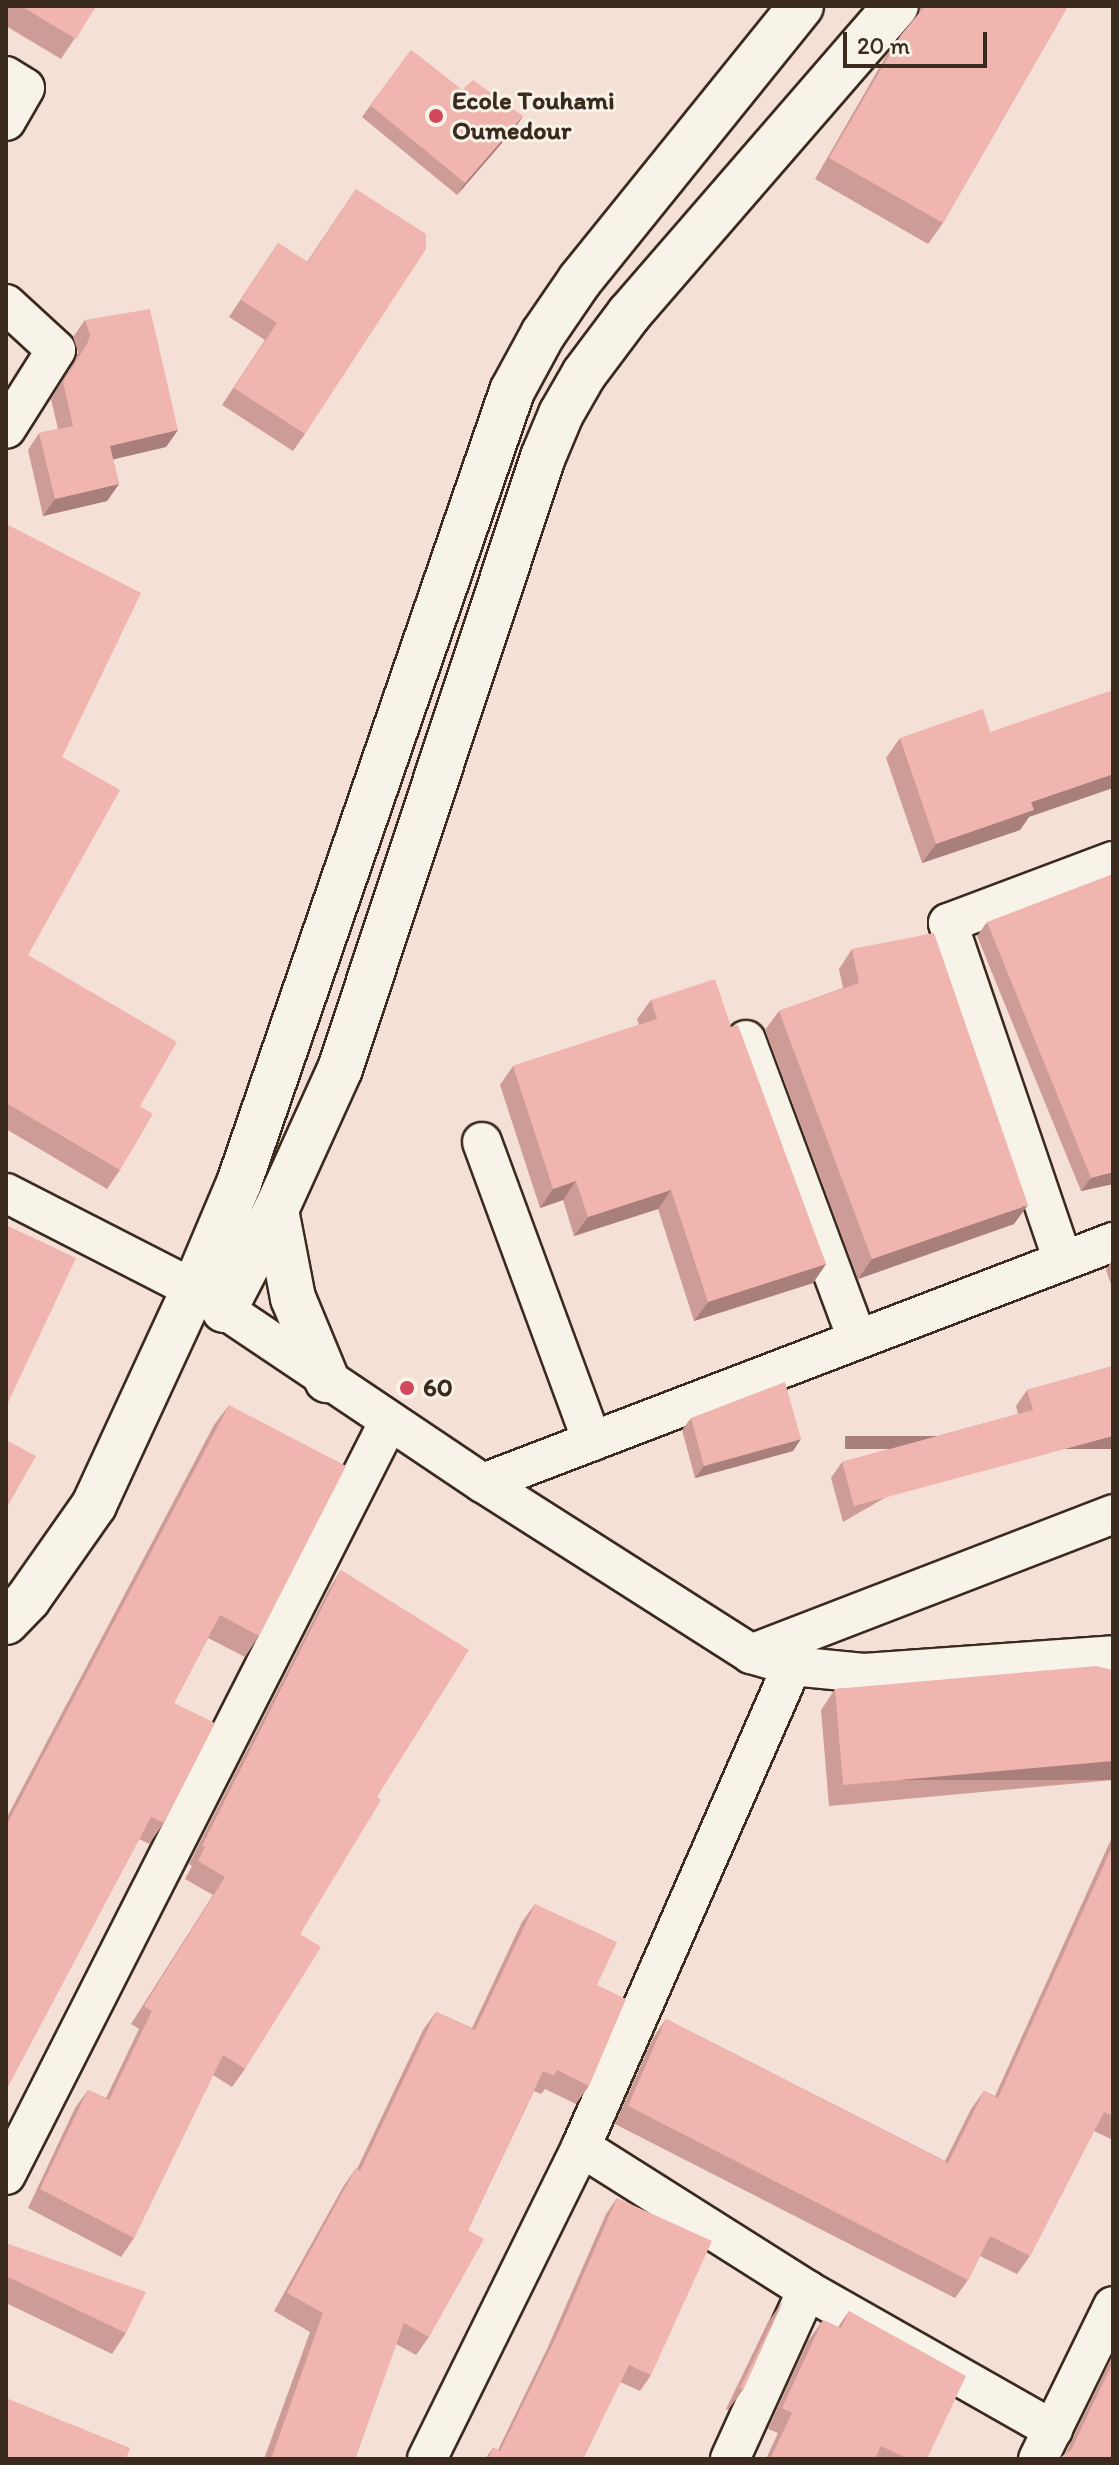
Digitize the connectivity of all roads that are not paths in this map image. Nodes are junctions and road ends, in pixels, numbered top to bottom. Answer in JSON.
{"nodes":[{"id":1,"x":801,"y":6,"type":"edge"},
{"id":2,"x":896,"y":6,"type":"edge"},
{"id":3,"x":6,"y":76,"type":"edge"},
{"id":4,"x":6,"y":121,"type":"edge"},
{"id":5,"x":6,"y":304,"type":"edge"},
{"id":6,"x":6,"y":429,"type":"edge"},
{"id":7,"x":1113,"y":861,"type":"edge"},
{"id":8,"x":746,"y":1040,"type":"edge"},
{"id":9,"x":482,"y":1142,"type":"dead end"},
{"id":10,"x":6,"y":1193,"type":"edge"},
{"id":11,"x":276,"y":1210,"type":"junction"},
{"id":12,"x":1113,"y":1242,"type":"edge"},
{"id":13,"x":1063,"y":1261,"type":"junction"},
{"id":14,"x":209,"y":1300,"type":"junction"},
{"id":15,"x":857,"y":1339,"type":"junction"},
{"id":16,"x":327,"y":1380,"type":"junction"},
{"id":17,"x":389,"y":1421,"type":"junction"},
{"id":18,"x":592,"y":1441,"type":"junction"},
{"id":19,"x":483,"y":1483,"type":"junction"},
{"id":20,"x":1113,"y":1514,"type":"edge"},
{"id":21,"x":6,"y":1622,"type":"edge"},
{"id":22,"x":751,"y":1654,"type":"junction"},
{"id":23,"x":1113,"y":1655,"type":"edge"},
{"id":24,"x":792,"y":1666,"type":"junction"},
{"id":25,"x":581,"y":2147,"type":"junction"},
{"id":26,"x":6,"y":2175,"type":"edge"},
{"id":27,"x":807,"y":2290,"type":"junction"},
{"id":28,"x":1113,"y":2306,"type":"edge"},
{"id":29,"x":1046,"y":2444,"type":"edge"},
{"id":30,"x":427,"y":2459,"type":"edge"},
{"id":31,"x":730,"y":2459,"type":"edge"}],
"edges":[{"from":1,"to":14,"type":"street"},
{"from":2,"to":11,"type":"street"},
{"from":3,"to":4,"type":"street"},
{"from":5,"to":6,"type":"street"},
{"from":7,"to":13,"type":"street"},
{"from":8,"to":15,"type":"street"},
{"from":9,"to":18,"type":"street"},
{"from":10,"to":14,"type":"street"},
{"from":11,"to":14,"type":"street"},
{"from":11,"to":16,"type":"street"},
{"from":12,"to":13,"type":"street"},
{"from":13,"to":15,"type":"street"},
{"from":14,"to":16,"type":"street"},
{"from":14,"to":21,"type":"street"},
{"from":15,"to":18,"type":"street"},
{"from":16,"to":17,"type":"street"},
{"from":17,"to":19,"type":"street"},
{"from":17,"to":26,"type":"street"},
{"from":18,"to":19,"type":"street"},
{"from":19,"to":22,"type":"street"},
{"from":20,"to":22,"type":"street"},
{"from":22,"to":24,"type":"street"},
{"from":23,"to":24,"type":"street"},
{"from":24,"to":25,"type":"street"},
{"from":25,"to":27,"type":"street"},
{"from":25,"to":30,"type":"street"},
{"from":27,"to":29,"type":"street"},
{"from":27,"to":31,"type":"street"},
{"from":28,"to":29,"type":"street"}]}
